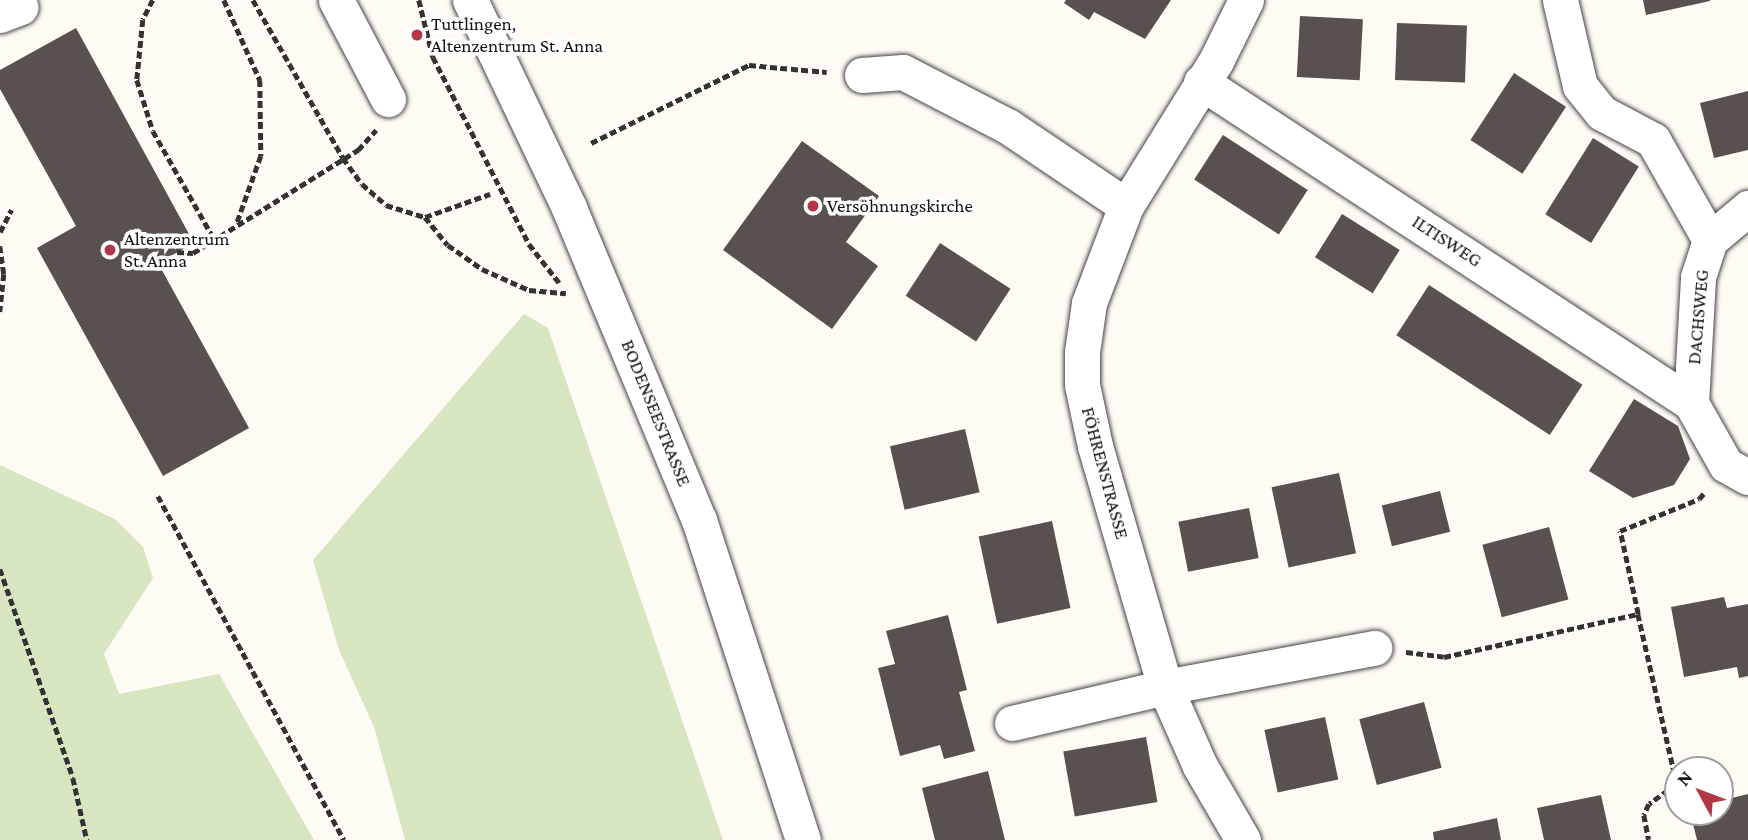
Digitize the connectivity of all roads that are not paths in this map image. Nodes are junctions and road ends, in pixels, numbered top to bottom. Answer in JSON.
{"nodes":[{"id":1,"x":336,"y":0,"type":"edge"},
{"id":2,"x":470,"y":0,"type":"edge"},
{"id":3,"x":1246,"y":0,"type":"edge"},
{"id":4,"x":1560,"y":0,"type":"edge"},
{"id":5,"x":862,"y":75,"type":"road end"},
{"id":6,"x":1202,"y":82,"type":"junction"},
{"id":7,"x":388,"y":99,"type":"road end"},
{"id":8,"x":1126,"y":206,"type":"junction"},
{"id":9,"x":1748,"y":208,"type":"edge"},
{"id":10,"x":1710,"y":240,"type":"junction"},
{"id":11,"x":1691,"y":403,"type":"junction"},
{"id":12,"x":1737,"y":471,"type":"edge"},
{"id":13,"x":1374,"y":648,"type":"road end"},
{"id":14,"x":1165,"y":687,"type":"junction"},
{"id":15,"x":1012,"y":723,"type":"dead end"},
{"id":16,"x":803,"y":840,"type":"edge"},
{"id":17,"x":1243,"y":840,"type":"edge"}],
"edges":[{"from":1,"to":7,"type":"street"},
{"from":2,"to":16,"type":"street","name":"BODENSEESTRASSE"},
{"from":3,"to":6,"type":"street","name":"FÖHRENSTRASSE"},
{"from":4,"to":10,"type":"street"},
{"from":5,"to":8,"type":"street"},
{"from":6,"to":8,"type":"street","name":"FÖHRENSTRASSE"},
{"from":6,"to":11,"type":"street","name":"ILTISWEG"},
{"from":8,"to":14,"type":"street","name":"FÖHRENSTRASSE"},
{"from":9,"to":10,"type":"street"},
{"from":10,"to":11,"type":"street","name":"DACHSWEG"},
{"from":11,"to":12,"type":"street"},
{"from":13,"to":14,"type":"street"},
{"from":14,"to":15,"type":"street"},
{"from":14,"to":17,"type":"street","name":"FÖHRENSTRASSE"}]}
